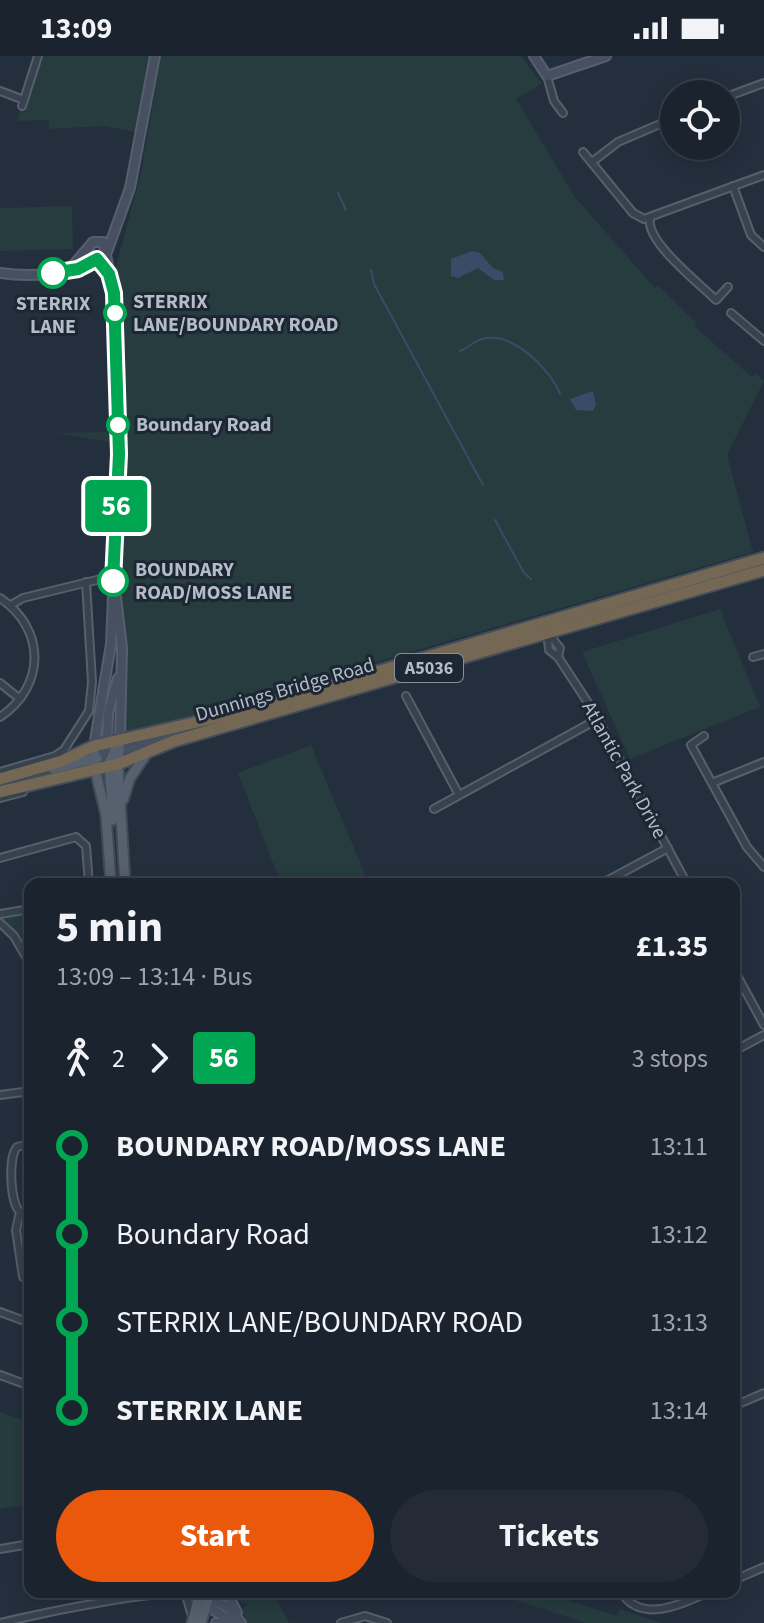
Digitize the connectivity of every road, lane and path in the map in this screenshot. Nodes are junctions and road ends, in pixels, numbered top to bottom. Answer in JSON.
{"nodes":[{"id":1,"x":38,"y":56,"type":"edge"},
{"id":2,"x":155,"y":56,"type":"edge"},
{"id":3,"x":534,"y":56,"type":"edge"},
{"id":4,"x":606,"y":56,"type":"edge"},
{"id":5,"x":547,"y":76,"type":"junction"},
{"id":6,"x":764,"y":83,"type":"edge"},
{"id":7,"x":0,"y":91,"type":"edge"},
{"id":8,"x":740,"y":92,"type":"edge"},
{"id":9,"x":563,"y":113,"type":"dead end"},
{"id":10,"x":660,"y":124,"type":"edge"},
{"id":11,"x":583,"y":152,"type":"dead end"},
{"id":12,"x":592,"y":162,"type":"junction"},
{"id":13,"x":764,"y":175,"type":"edge"},
{"id":14,"x":733,"y":186,"type":"junction"},
{"id":15,"x":650,"y":219,"type":"junction"},
{"id":16,"x":117,"y":229,"type":"junction"},
{"id":17,"x":101,"y":241,"type":"junction"},
{"id":18,"x":764,"y":247,"type":"edge"},
{"id":19,"x":89,"y":248,"type":"junction"},
{"id":20,"x":107,"y":252,"type":"junction"},
{"id":21,"x":97,"y":259,"type":"junction"},
{"id":22,"x":70,"y":269,"type":"junction"},
{"id":23,"x":0,"y":273,"type":"edge"},
{"id":24,"x":109,"y":274,"type":"junction"},
{"id":25,"x":728,"y":287,"type":"dead end"},
{"id":26,"x":731,"y":313,"type":"dead end"},
{"id":27,"x":764,"y":341,"type":"edge"},
{"id":28,"x":764,"y":558,"type":"edge"},
{"id":29,"x":764,"y":570,"type":"edge"},
{"id":30,"x":113,"y":576,"type":"junction"},
{"id":31,"x":86,"y":582,"type":"junction"},
{"id":32,"x":0,"y":598,"type":"edge"},
{"id":33,"x":11,"y":605,"type":"junction"},
{"id":34,"x":546,"y":628,"type":"junction"},
{"id":35,"x":764,"y":654,"type":"edge"},
{"id":36,"x":753,"y":657,"type":"dead end"},
{"id":37,"x":0,"y":683,"type":"edge"},
{"id":38,"x":406,"y":696,"type":"dead end"},
{"id":39,"x":20,"y":699,"type":"junction"},
{"id":40,"x":0,"y":717,"type":"edge"},
{"id":41,"x":598,"y":719,"type":"junction"},
{"id":42,"x":207,"y":732,"type":"junction"},
{"id":43,"x":704,"y":736,"type":"dead end"},
{"id":44,"x":149,"y":750,"type":"junction"},
{"id":45,"x":108,"y":755,"type":"junction"},
{"id":46,"x":764,"y":762,"type":"edge"},
{"id":47,"x":0,"y":772,"type":"edge"},
{"id":48,"x":0,"y":779,"type":"edge"},
{"id":49,"x":43,"y":780,"type":"junction"},
{"id":50,"x":712,"y":783,"type":"junction"},
{"id":51,"x":0,"y":792,"type":"edge"},
{"id":52,"x":459,"y":795,"type":"junction"},
{"id":53,"x":0,"y":798,"type":"edge"},
{"id":54,"x":121,"y":807,"type":"junction"},
{"id":55,"x":434,"y":809,"type":"dead end"},
{"id":56,"x":668,"y":848,"type":"junction"},
{"id":57,"x":0,"y":858,"type":"edge"},
{"id":58,"x":764,"y":867,"type":"edge"},
{"id":59,"x":89,"y":878,"type":"edge"},
{"id":60,"x":111,"y":878,"type":"edge"},
{"id":61,"x":125,"y":878,"type":"edge"},
{"id":62,"x":612,"y":878,"type":"edge"},
{"id":63,"x":684,"y":878,"type":"edge"},
{"id":64,"x":24,"y":910,"type":"edge"},
{"id":65,"x":0,"y":914,"type":"edge"},
{"id":66,"x":0,"y":923,"type":"edge"},
{"id":67,"x":24,"y":952,"type":"edge"},
{"id":68,"x":740,"y":981,"type":"edge"},
{"id":69,"x":764,"y":1025,"type":"edge"},
{"id":70,"x":764,"y":1035,"type":"edge"},
{"id":71,"x":740,"y":1048,"type":"edge"},
{"id":72,"x":24,"y":1092,"type":"edge"},
{"id":73,"x":0,"y":1095,"type":"edge"},
{"id":74,"x":24,"y":1145,"type":"edge"},
{"id":75,"x":20,"y":1212,"type":"junction"},
{"id":76,"x":24,"y":1212,"type":"edge"},
{"id":77,"x":24,"y":1260,"type":"edge"},
{"id":78,"x":24,"y":1274,"type":"edge"},
{"id":79,"x":23,"y":1277,"type":"dead end"},
{"id":80,"x":0,"y":1312,"type":"edge"},
{"id":81,"x":24,"y":1321,"type":"edge"},
{"id":82,"x":0,"y":1375,"type":"edge"},
{"id":83,"x":24,"y":1384,"type":"edge"},
{"id":84,"x":764,"y":1393,"type":"edge"},
{"id":85,"x":740,"y":1403,"type":"edge"},
{"id":86,"x":24,"y":1545,"type":"edge"},
{"id":87,"x":0,"y":1549,"type":"edge"},
{"id":88,"x":764,"y":1567,"type":"edge"},
{"id":89,"x":740,"y":1577,"type":"edge"},
{"id":90,"x":126,"y":1598,"type":"edge"},
{"id":91,"x":187,"y":1598,"type":"edge"},
{"id":92,"x":204,"y":1598,"type":"edge"},
{"id":93,"x":205,"y":1598,"type":"edge"},
{"id":94,"x":229,"y":1598,"type":"edge"},
{"id":95,"x":624,"y":1598,"type":"edge"},
{"id":96,"x":695,"y":1598,"type":"edge"},
{"id":97,"x":196,"y":1622,"type":"edge"},
{"id":98,"x":237,"y":1622,"type":"edge"},
{"id":99,"x":0,"y":1623,"type":"edge"},
{"id":100,"x":216,"y":1623,"type":"edge"},
{"id":101,"x":341,"y":1623,"type":"edge"},
{"id":102,"x":387,"y":1623,"type":"edge"}],
"edges":[{"from":1,"to":7,"type":"street"},
{"from":2,"to":16,"type":"street"},
{"from":3,"to":5,"type":"street"},
{"from":4,"to":5,"type":"street"},
{"from":5,"to":9,"type":"street"},
{"from":6,"to":8,"type":"street"},
{"from":10,"to":12,"type":"street"},
{"from":11,"to":12,"type":"street"},
{"from":12,"to":15,"type":"street"},
{"from":13,"to":14,"type":"street"},
{"from":14,"to":15,"type":"street"},
{"from":14,"to":18,"type":"street"},
{"from":15,"to":25,"type":"street"},
{"from":16,"to":17,"type":"street"},
{"from":16,"to":20,"type":"street"},
{"from":17,"to":19,"type":"street"},
{"from":17,"to":20,"type":"street"},
{"from":19,"to":21,"type":"street"},
{"from":19,"to":22,"type":"street"},
{"from":20,"to":21,"type":"street"},
{"from":20,"to":24,"type":"street"},
{"from":21,"to":22,"type":"street"},
{"from":21,"to":24,"type":"street"},
{"from":22,"to":23,"type":"street"},
{"from":24,"to":30,"type":"street"},
{"from":26,"to":27,"type":"street"},
{"from":28,"to":34,"type":"highway","name":"Dunnings Bridge Road","number":"A5036"},
{"from":29,"to":34,"type":"highway","name":"Dunnings Bridge Road","number":"A5036"},
{"from":30,"to":31,"type":"street"},
{"from":30,"to":45,"type":"street"},
{"from":30,"to":45,"type":"street"},
{"from":31,"to":33,"type":"street"},
{"from":31,"to":47,"type":"street"},
{"from":32,"to":33,"type":"street"},
{"from":33,"to":39,"type":"street"},
{"from":34,"to":41,"type":"street","name":"Atlantic Park Drive"},
{"from":34,"to":42,"type":"highway","name":"Dunnings Bridge Road","number":"A5036"},
{"from":34,"to":45,"type":"highway","name":"Dunnings Bridge Road","number":"A5036"},
{"from":35,"to":36,"type":"street"},
{"from":37,"to":39,"type":"street"},
{"from":38,"to":52,"type":"street"},
{"from":39,"to":40,"type":"street"},
{"from":41,"to":52,"type":"street"},
{"from":41,"to":56,"type":"street","name":"Atlantic Park Drive"},
{"from":42,"to":44,"type":"highway","name":"Dunnings Bridge Road","number":"A5036"},
{"from":42,"to":45,"type":"street"},
{"from":43,"to":50,"type":"street"},
{"from":44,"to":45,"type":"highway","name":"Dunnings Bridge Road","number":"A5036"},
{"from":44,"to":54,"type":"main road"},
{"from":45,"to":48,"type":"highway","number":"A5036"},
{"from":45,"to":49,"type":"highway","number":"A5036"},
{"from":45,"to":54,"type":"main road"},
{"from":45,"to":60,"type":"main road"},
{"from":46,"to":50,"type":"street"},
{"from":49,"to":51,"type":"highway","number":"A5036"},
{"from":49,"to":53,"type":"street"},
{"from":50,"to":58,"type":"street"},
{"from":52,"to":55,"type":"street"},
{"from":54,"to":61,"type":"main road"},
{"from":56,"to":62,"type":"street"},
{"from":56,"to":63,"type":"street","name":"Atlantic Park Drive"},
{"from":57,"to":59,"type":"street"},
{"from":64,"to":65,"type":"street"},
{"from":66,"to":67,"type":"street"},
{"from":68,"to":69,"type":"street"},
{"from":70,"to":71,"type":"street"},
{"from":72,"to":73,"type":"street"},
{"from":74,"to":75,"type":"street"},
{"from":75,"to":76,"type":"street"},
{"from":75,"to":77,"type":"street"},
{"from":78,"to":79,"type":"street"},
{"from":80,"to":81,"type":"street"},
{"from":82,"to":83,"type":"street"},
{"from":84,"to":85,"type":"street"},
{"from":86,"to":87,"type":"street"},
{"from":88,"to":89,"type":"street"},
{"from":90,"to":99,"type":"street"},
{"from":91,"to":97,"type":"street"},
{"from":92,"to":97,"type":"main road"},
{"from":93,"to":98,"type":"street"},
{"from":94,"to":98,"type":"street"},
{"from":95,"to":96,"type":"street"},
{"from":98,"to":100,"type":"street"},
{"from":101,"to":102,"type":"street"}]}
